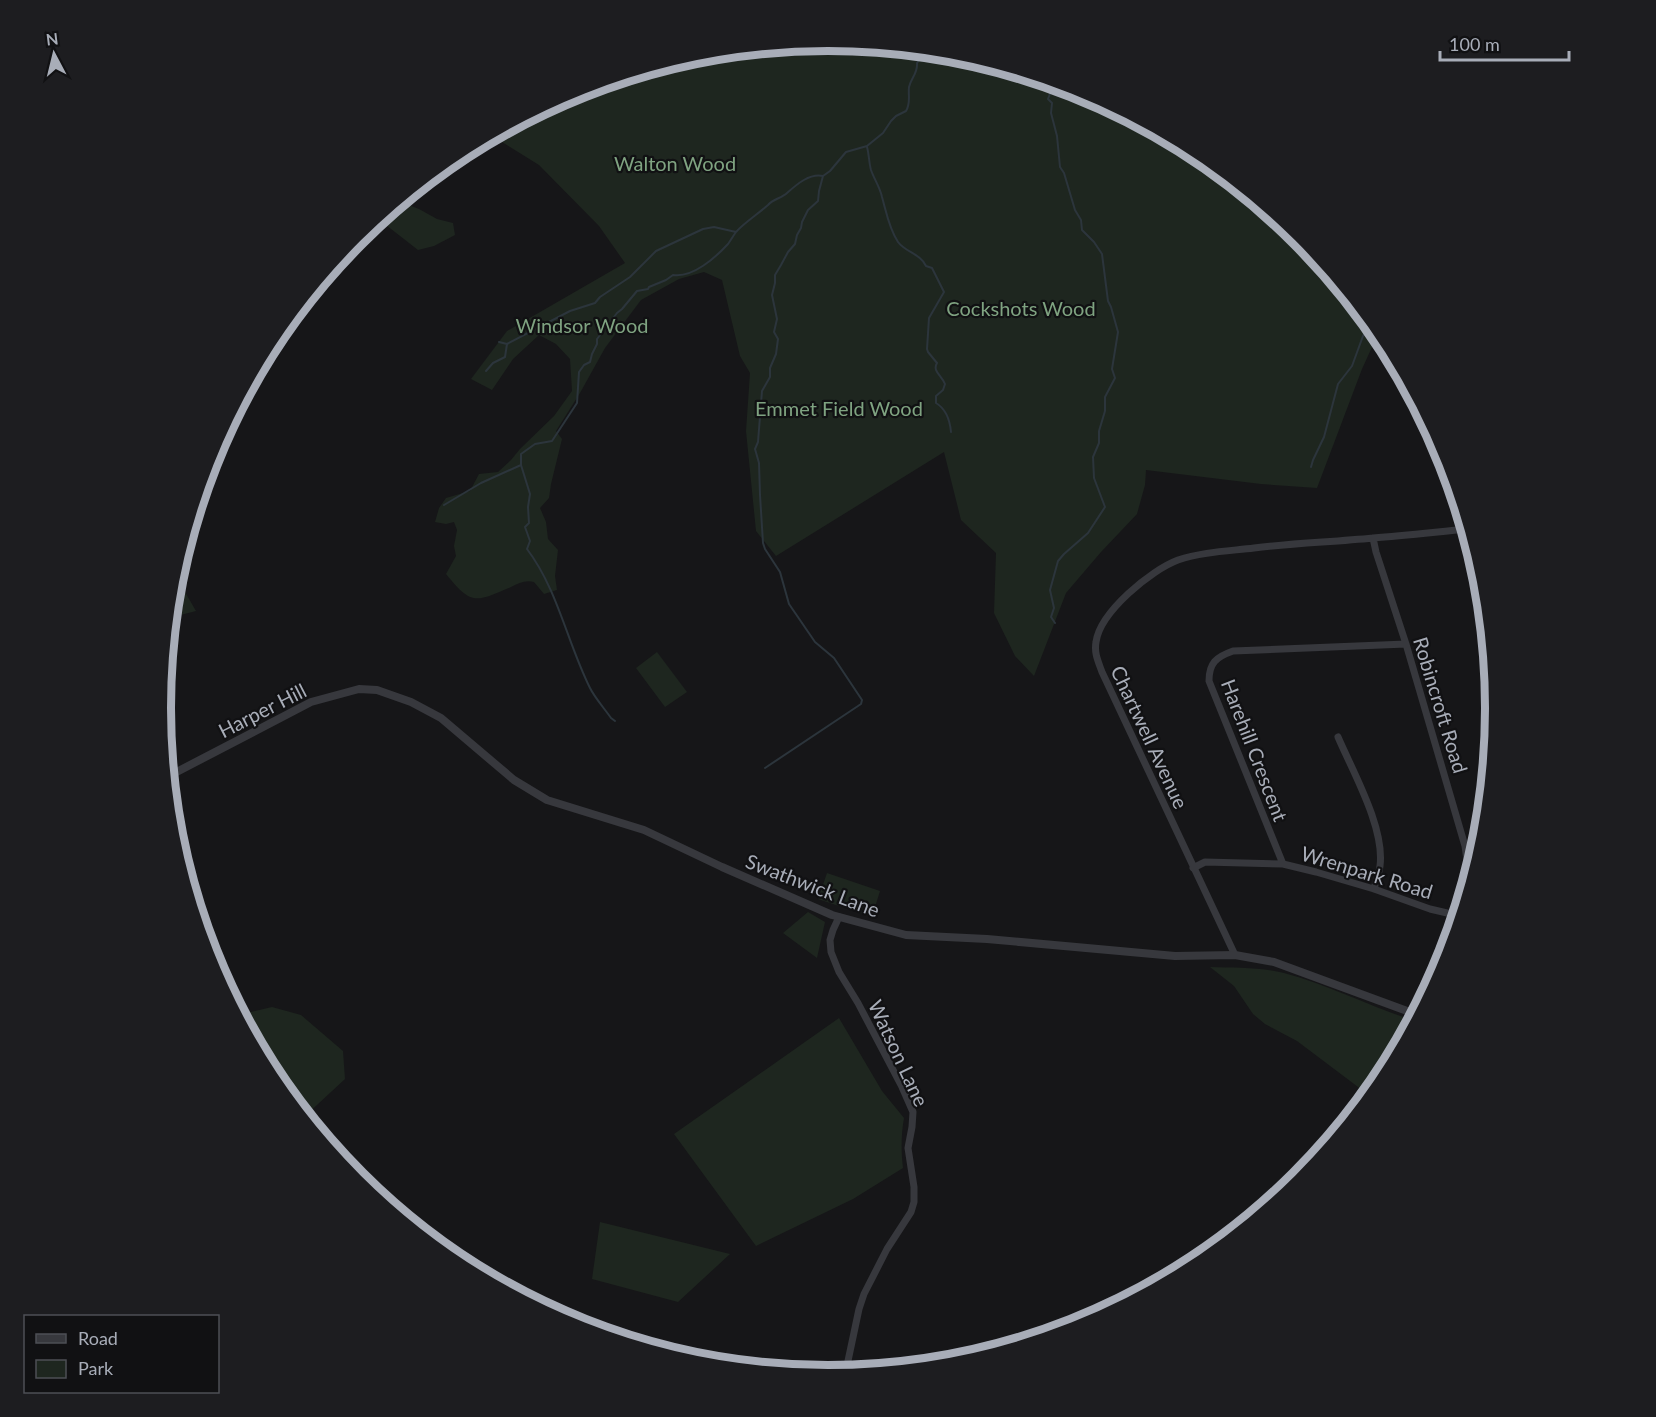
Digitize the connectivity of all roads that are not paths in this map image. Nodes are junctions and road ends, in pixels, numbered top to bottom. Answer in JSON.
{"nodes":[{"id":1,"x":1461,"y":530,"type":"edge"},
{"id":2,"x":1373,"y":538,"type":"junction"},
{"id":3,"x":1406,"y":644,"type":"junction"},
{"id":4,"x":377,"y":690,"type":"joint"},
{"id":5,"x":1338,"y":737,"type":"dead end"},
{"id":6,"x":174,"y":773,"type":"edge"},
{"id":7,"x":1467,"y":862,"type":"edge"},
{"id":8,"x":1283,"y":864,"type":"junction"},
{"id":9,"x":1193,"y":868,"type":"junction"},
{"id":10,"x":1374,"y":889,"type":"junction"},
{"id":11,"x":1453,"y":914,"type":"edge"},
{"id":12,"x":839,"y":917,"type":"junction"},
{"id":13,"x":1235,"y":956,"type":"junction"},
{"id":14,"x":1411,"y":1012,"type":"edge"},
{"id":15,"x":847,"y":1366,"type":"edge"}],
"edges":[{"from":1,"to":2,"type":"street","name":"Chartwell Avenue"},
{"from":2,"to":3,"type":"street","name":"Robincroft Road"},
{"from":2,"to":9,"type":"street","name":"Chartwell Avenue"},
{"from":3,"to":7,"type":"street","name":"Robincroft Road"},
{"from":3,"to":8,"type":"street","name":"Harehill Crescent"},
{"from":4,"to":6,"type":"street","name":"Harper Hill"},
{"from":4,"to":12,"type":"street","name":"Swathwick Lane"},
{"from":5,"to":10,"type":"street"},
{"from":8,"to":9,"type":"street","name":"Wrenpark Road"},
{"from":8,"to":10,"type":"street","name":"Wrenpark Road"},
{"from":9,"to":13,"type":"street","name":"Chartwell Avenue"},
{"from":10,"to":11,"type":"street","name":"Wrenpark Road"},
{"from":12,"to":13,"type":"street","name":"Swathwick Lane"},
{"from":12,"to":15,"type":"street","name":"Watson Lane"},
{"from":13,"to":14,"type":"street","name":"Swathwick Lane"}]}
